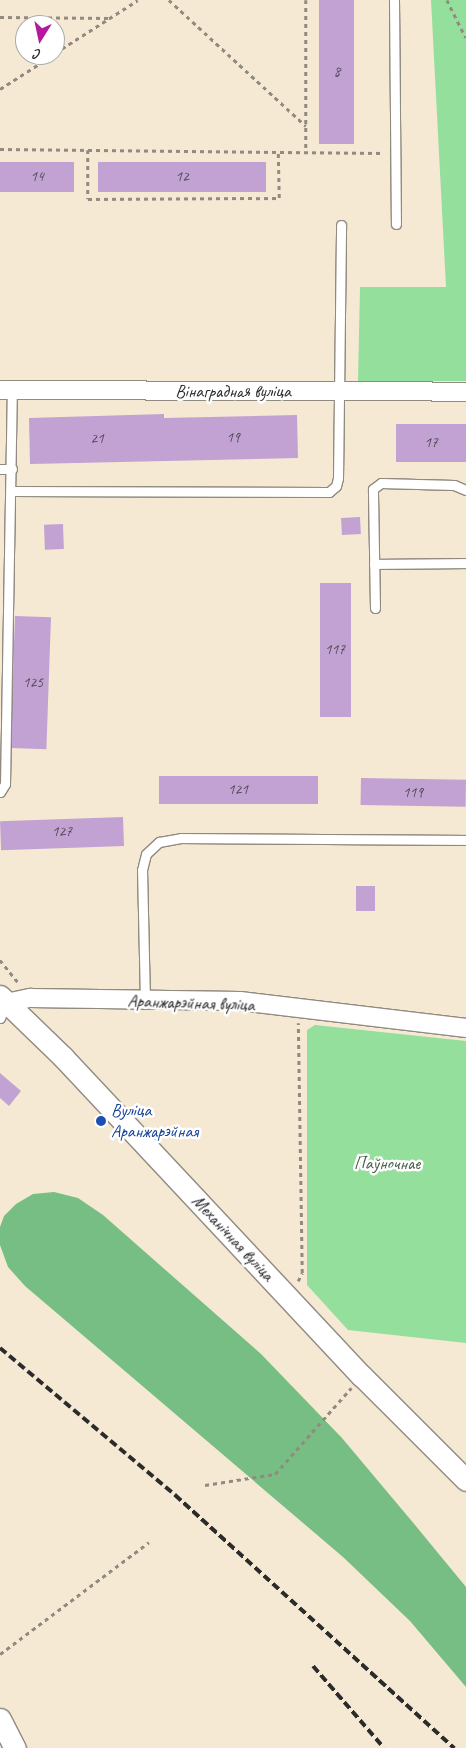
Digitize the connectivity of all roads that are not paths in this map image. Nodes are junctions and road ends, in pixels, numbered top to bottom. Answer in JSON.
{"nodes":[{"id":1,"x":394,"y":0,"type":"edge"},
{"id":2,"x":396,"y":224,"type":"dead end"},
{"id":3,"x":341,"y":225,"type":"dead end"},
{"id":4,"x":6,"y":390,"type":"edge"},
{"id":5,"x":340,"y":391,"type":"junction"},
{"id":6,"x":466,"y":392,"type":"edge"},
{"id":7,"x":0,"y":469,"type":"edge"},
{"id":8,"x":12,"y":469,"type":"junction"},
{"id":9,"x":466,"y":490,"type":"edge"},
{"id":10,"x":12,"y":491,"type":"junction"},
{"id":11,"x":466,"y":563,"type":"edge"},
{"id":12,"x":374,"y":564,"type":"junction"},
{"id":13,"x":375,"y":608,"type":"dead end"},
{"id":14,"x":0,"y":792,"type":"edge"},
{"id":15,"x":466,"y":840,"type":"edge"},
{"id":16,"x":145,"y":1001,"type":"junction"},
{"id":17,"x":2,"y":1005,"type":"edge"},
{"id":18,"x":466,"y":1028,"type":"edge"},
{"id":19,"x":466,"y":1480,"type":"edge"},
{"id":20,"x":0,"y":1719,"type":"edge"},
{"id":21,"x":15,"y":1748,"type":"edge"}],
"edges":[{"from":1,"to":2,"type":"lane"},
{"from":3,"to":5,"type":"lane"},
{"from":4,"to":5,"type":"street","name":"Вінаградная вуліца"},
{"from":4,"to":8,"type":"lane"},
{"from":5,"to":6,"type":"street","name":"Вінаградная вуліца"},
{"from":5,"to":10,"type":"lane"},
{"from":7,"to":8,"type":"lane"},
{"from":8,"to":10,"type":"lane"},
{"from":9,"to":12,"type":"lane"},
{"from":10,"to":14,"type":"lane"},
{"from":11,"to":12,"type":"lane"},
{"from":12,"to":13,"type":"lane"},
{"from":15,"to":16,"type":"lane"},
{"from":16,"to":17,"type":"street","name":"Аранжарэйная вуліца"},
{"from":16,"to":18,"type":"street","name":"Аранжарэйная вуліца"},
{"from":17,"to":19,"type":"street","name":"Механічная вуліца"},
{"from":20,"to":21,"type":"street"}]}
